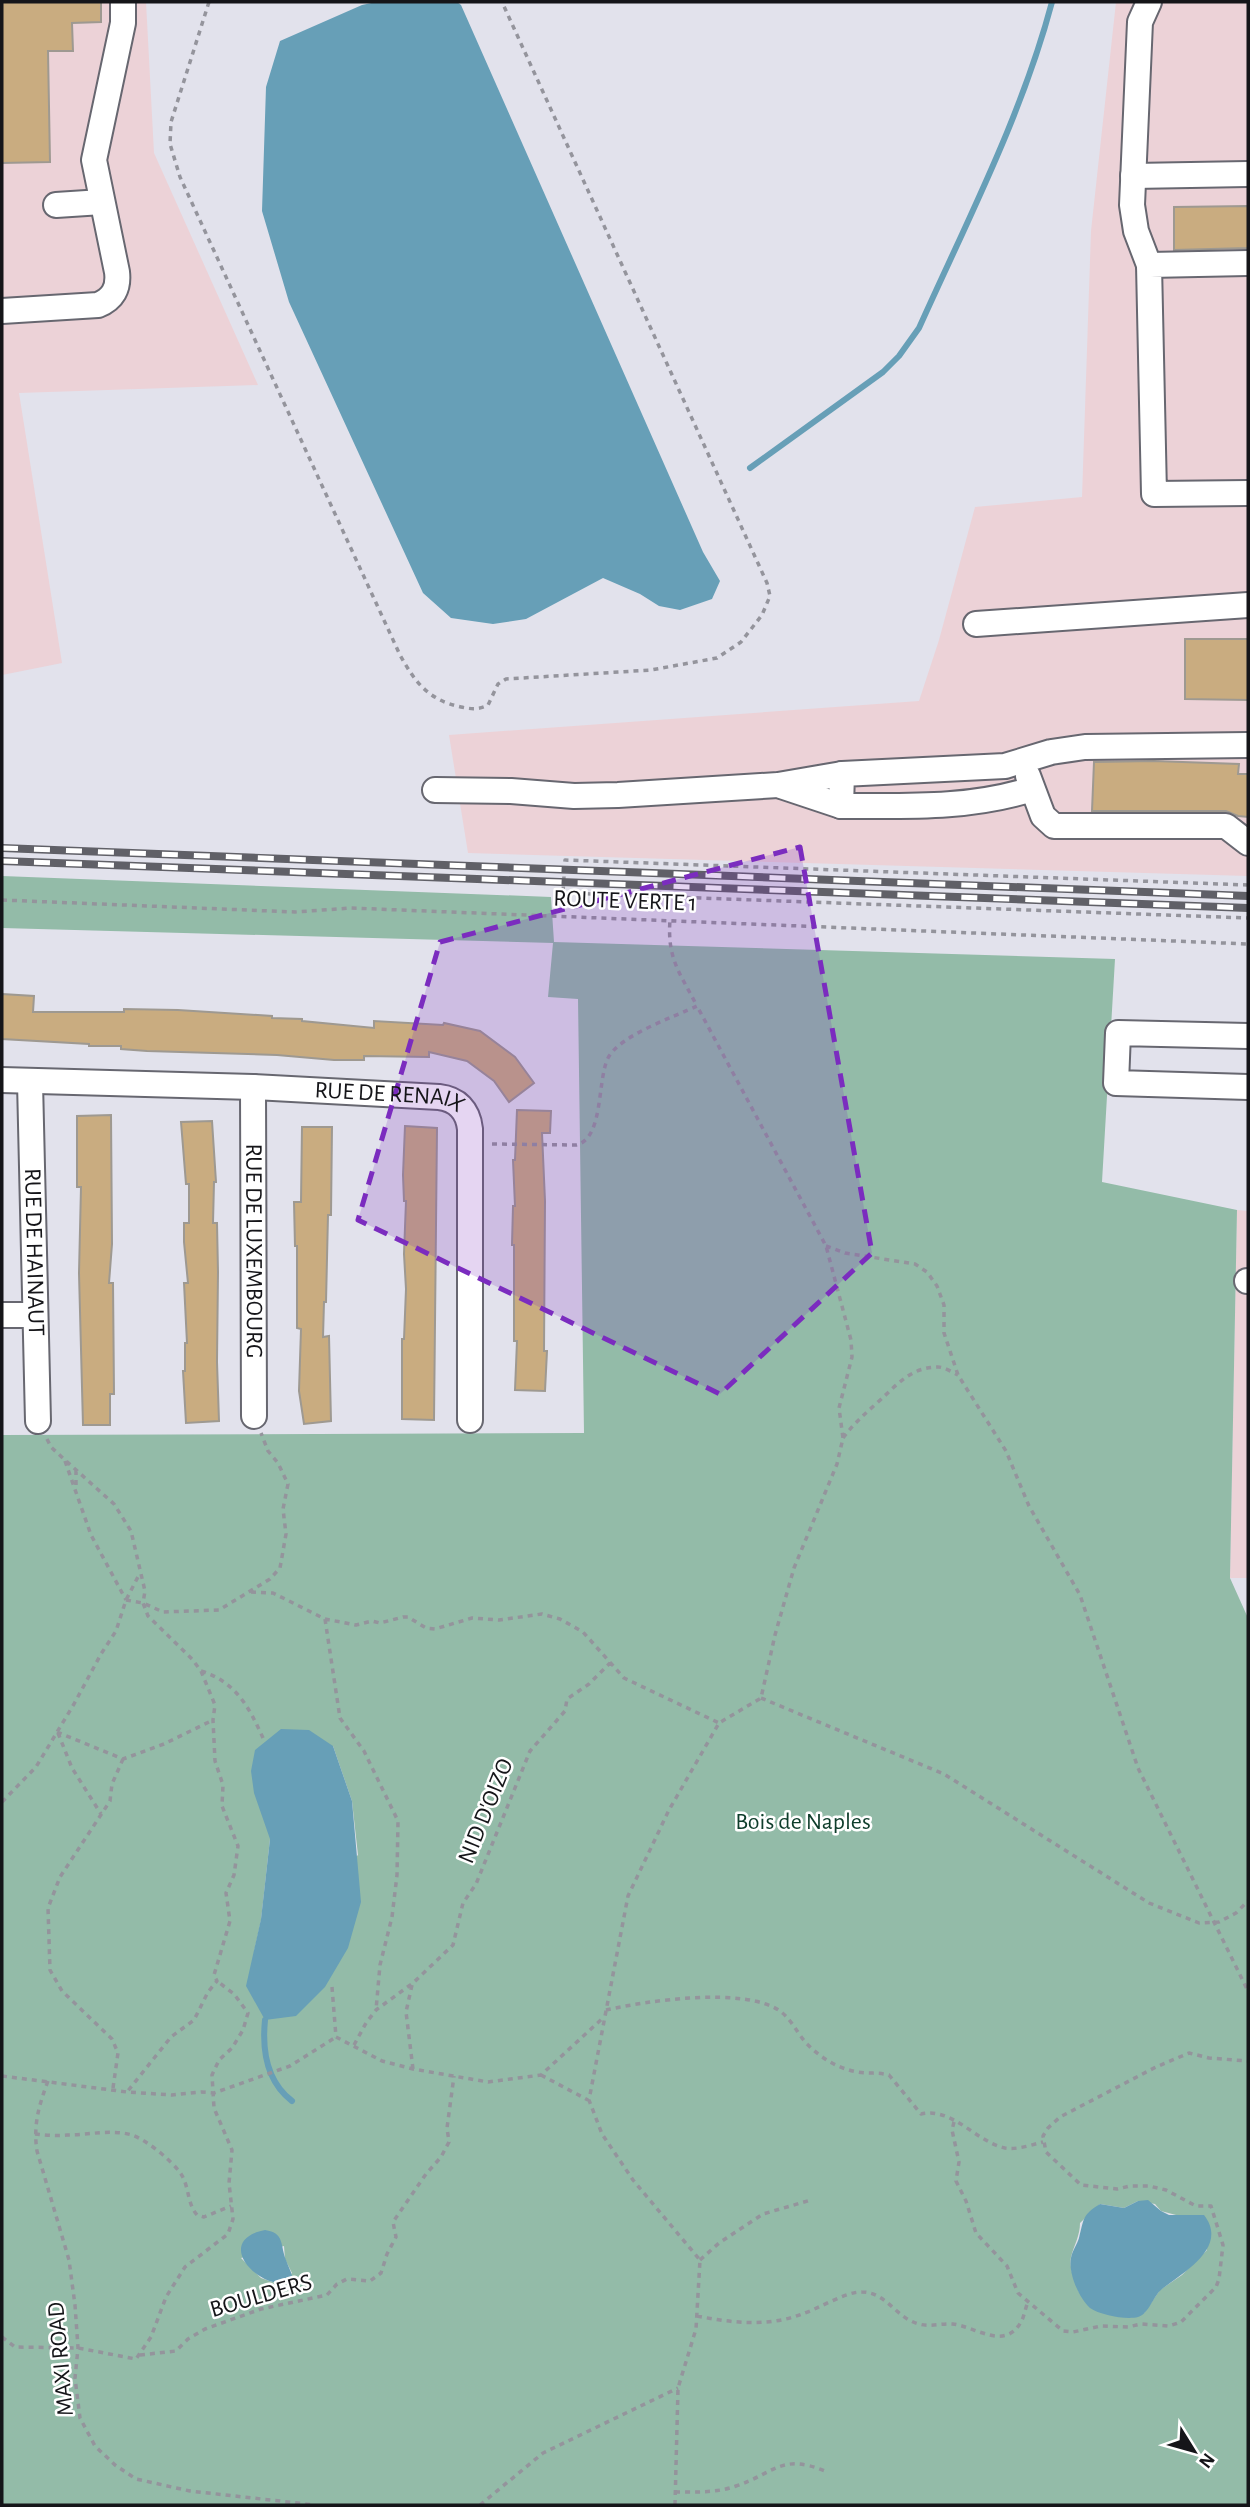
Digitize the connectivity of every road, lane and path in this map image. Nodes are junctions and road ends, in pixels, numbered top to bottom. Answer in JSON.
{"nodes":[{"id":1,"x":123,"y":2,"type":"edge"},
{"id":2,"x":209,"y":2,"type":"edge"},
{"id":3,"x":1149,"y":2,"type":"edge"},
{"id":4,"x":503,"y":3,"type":"edge"},
{"id":5,"x":1248,"y":174,"type":"edge"},
{"id":6,"x":1133,"y":176,"type":"junction"},
{"id":7,"x":102,"y":202,"type":"junction"},
{"id":8,"x":56,"y":205,"type":"dead end"},
{"id":9,"x":1248,"y":263,"type":"edge"},
{"id":10,"x":1149,"y":265,"type":"junction"},
{"id":11,"x":2,"y":311,"type":"edge"},
{"id":12,"x":1248,"y":493,"type":"edge"},
{"id":13,"x":1248,"y":605,"type":"edge"},
{"id":14,"x":976,"y":624,"type":"dead end"},
{"id":15,"x":1248,"y":745,"type":"edge"},
{"id":16,"x":1022,"y":761,"type":"junction"},
{"id":17,"x":842,"y":775,"type":"junction"},
{"id":18,"x":778,"y":785,"type":"junction"},
{"id":19,"x":1032,"y":789,"type":"junction"},
{"id":20,"x":435,"y":790,"type":"dead end"},
{"id":21,"x":841,"y":806,"type":"junction"},
{"id":22,"x":1248,"y":843,"type":"edge"},
{"id":23,"x":1248,"y":885,"type":"edge"},
{"id":24,"x":2,"y":900,"type":"edge"},
{"id":25,"x":1248,"y":918,"type":"edge"},
{"id":26,"x":670,"y":920,"type":"junction"},
{"id":27,"x":1248,"y":944,"type":"edge"},
{"id":28,"x":697,"y":1006,"type":"junction"},
{"id":29,"x":1248,"y":1036,"type":"edge"},
{"id":30,"x":624,"y":1041,"type":"junction"},
{"id":31,"x":628,"y":1049,"type":"dead end"},
{"id":32,"x":2,"y":1080,"type":"edge"},
{"id":33,"x":30,"y":1082,"type":"junction"},
{"id":34,"x":253,"y":1087,"type":"junction"},
{"id":35,"x":1248,"y":1087,"type":"edge"},
{"id":36,"x":596,"y":1113,"type":"junction"},
{"id":37,"x":605,"y":1114,"type":"dead end"},
{"id":38,"x":483,"y":1144,"type":"dead end"},
{"id":39,"x":826,"y":1246,"type":"junction"},
{"id":40,"x":2,"y":1315,"type":"edge"},
{"id":41,"x":35,"y":1315,"type":"junction"},
{"id":42,"x":958,"y":1375,"type":"junction"},
{"id":43,"x":254,"y":1416,"type":"joint"},
{"id":44,"x":470,"y":1420,"type":"dead end"},
{"id":45,"x":38,"y":1421,"type":"joint"},
{"id":46,"x":843,"y":1438,"type":"junction"},
{"id":47,"x":65,"y":1460,"type":"junction"},
{"id":48,"x":76,"y":1470,"type":"junction"},
{"id":49,"x":76,"y":1491,"type":"junction"},
{"id":50,"x":141,"y":1571,"type":"junction"},
{"id":51,"x":251,"y":1592,"type":"junction"},
{"id":52,"x":126,"y":1600,"type":"junction"},
{"id":53,"x":143,"y":1603,"type":"junction"},
{"id":54,"x":325,"y":1619,"type":"junction"},
{"id":55,"x":610,"y":1663,"type":"junction"},
{"id":56,"x":201,"y":1671,"type":"junction"},
{"id":57,"x":761,"y":1698,"type":"junction"},
{"id":58,"x":213,"y":1720,"type":"junction"},
{"id":59,"x":719,"y":1723,"type":"junction"},
{"id":60,"x":57,"y":1732,"type":"junction"},
{"id":61,"x":263,"y":1738,"type":"dead end"},
{"id":62,"x":123,"y":1759,"type":"junction"},
{"id":63,"x":2,"y":1802,"type":"edge"},
{"id":64,"x":101,"y":1814,"type":"junction"},
{"id":65,"x":1248,"y":1901,"type":"edge"},
{"id":66,"x":1213,"y":1922,"type":"junction"},
{"id":67,"x":217,"y":1981,"type":"junction"},
{"id":68,"x":413,"y":1983,"type":"junction"},
{"id":69,"x":332,"y":1987,"type":"dead end"},
{"id":70,"x":1248,"y":1991,"type":"edge"},
{"id":71,"x":376,"y":2010,"type":"junction"},
{"id":72,"x":606,"y":2010,"type":"junction"},
{"id":73,"x":604,"y":2017,"type":"junction"},
{"id":74,"x":336,"y":2037,"type":"junction"},
{"id":75,"x":354,"y":2045,"type":"junction"},
{"id":76,"x":1248,"y":2061,"type":"edge"},
{"id":77,"x":414,"y":2069,"type":"junction"},
{"id":78,"x":541,"y":2074,"type":"junction"},
{"id":79,"x":2,"y":2076,"type":"edge"},
{"id":80,"x":454,"y":2076,"type":"junction"},
{"id":81,"x":48,"y":2081,"type":"junction"},
{"id":82,"x":113,"y":2088,"type":"junction"},
{"id":83,"x":127,"y":2092,"type":"junction"},
{"id":84,"x":214,"y":2093,"type":"junction"},
{"id":85,"x":589,"y":2100,"type":"junction"},
{"id":86,"x":954,"y":2122,"type":"junction"},
{"id":87,"x":35,"y":2134,"type":"junction"},
{"id":88,"x":1043,"y":2142,"type":"junction"},
{"id":89,"x":811,"y":2200,"type":"dead end"},
{"id":90,"x":231,"y":2206,"type":"junction"},
{"id":91,"x":700,"y":2260,"type":"junction"},
{"id":92,"x":1028,"y":2302,"type":"junction"},
{"id":93,"x":697,"y":2316,"type":"junction"},
{"id":94,"x":2,"y":2337,"type":"edge"},
{"id":95,"x":78,"y":2348,"type":"junction"},
{"id":96,"x":140,"y":2355,"type":"junction"},
{"id":97,"x":678,"y":2388,"type":"junction"},
{"id":98,"x":825,"y":2471,"type":"dead end"},
{"id":99,"x":675,"y":2492,"type":"junction"},
{"id":100,"x":315,"y":2505,"type":"edge"},
{"id":101,"x":480,"y":2505,"type":"edge"},
{"id":102,"x":675,"y":2505,"type":"edge"}],
"edges":[{"from":1,"to":7,"type":"street"},
{"from":2,"to":4,"type":"path"},
{"from":3,"to":6,"type":"street"},
{"from":5,"to":6,"type":"street"},
{"from":6,"to":10,"type":"street"},
{"from":7,"to":8,"type":"street"},
{"from":7,"to":11,"type":"street"},
{"from":9,"to":10,"type":"street"},
{"from":10,"to":12,"type":"street"},
{"from":13,"to":14,"type":"street"},
{"from":15,"to":16,"type":"street"},
{"from":16,"to":17,"type":"street"},
{"from":16,"to":19,"type":"street"},
{"from":17,"to":18,"type":"street"},
{"from":17,"to":21,"type":"street"},
{"from":18,"to":20,"type":"street"},
{"from":18,"to":21,"type":"street"},
{"from":19,"to":21,"type":"street"},
{"from":19,"to":22,"type":"street"},
{"from":23,"to":25,"type":"path"},
{"from":24,"to":26,"type":"path","name":"ROUTE VERTE 1"},
{"from":26,"to":27,"type":"path","name":"ROUTE VERTE 1"},
{"from":26,"to":28,"type":"path"},
{"from":28,"to":30,"type":"path"},
{"from":28,"to":39,"type":"path"},
{"from":29,"to":35,"type":"street"},
{"from":30,"to":31,"type":"path"},
{"from":30,"to":36,"type":"path"},
{"from":32,"to":33,"type":"street","name":"RUE DE RENAIX"},
{"from":33,"to":34,"type":"street","name":"RUE DE RENAIX"},
{"from":33,"to":41,"type":"street","name":"RUE DE HAINAUT"},
{"from":34,"to":43,"type":"street","name":"RUE DE LUXEMBOURG"},
{"from":34,"to":44,"type":"street","name":"RUE DE RENAIX"},
{"from":36,"to":37,"type":"path"},
{"from":36,"to":38,"type":"path"},
{"from":39,"to":42,"type":"path"},
{"from":39,"to":46,"type":"path"},
{"from":40,"to":41,"type":"street"},
{"from":41,"to":45,"type":"street","name":"RUE DE HAINAUT"},
{"from":42,"to":46,"type":"path"},
{"from":42,"to":66,"type":"path"},
{"from":43,"to":51,"type":"path"},
{"from":45,"to":47,"type":"path"},
{"from":46,"to":57,"type":"path"},
{"from":47,"to":48,"type":"path"},
{"from":47,"to":49,"type":"path"},
{"from":48,"to":49,"type":"path"},
{"from":48,"to":50,"type":"path"},
{"from":49,"to":52,"type":"path"},
{"from":50,"to":52,"type":"path"},
{"from":50,"to":53,"type":"path"},
{"from":51,"to":53,"type":"path"},
{"from":51,"to":54,"type":"path"},
{"from":52,"to":53,"type":"path"},
{"from":52,"to":60,"type":"path"},
{"from":53,"to":56,"type":"path"},
{"from":54,"to":55,"type":"path"},
{"from":54,"to":71,"type":"path"},
{"from":55,"to":59,"type":"path"},
{"from":55,"to":68,"type":"path","name":"NID D'OIZO"},
{"from":56,"to":58,"type":"path"},
{"from":56,"to":61,"type":"path"},
{"from":57,"to":59,"type":"path"},
{"from":57,"to":66,"type":"path"},
{"from":58,"to":62,"type":"path"},
{"from":58,"to":67,"type":"path"},
{"from":59,"to":72,"type":"path"},
{"from":60,"to":62,"type":"path"},
{"from":60,"to":63,"type":"path"},
{"from":60,"to":64,"type":"path"},
{"from":62,"to":64,"type":"path"},
{"from":64,"to":82,"type":"path"},
{"from":65,"to":66,"type":"path"},
{"from":66,"to":70,"type":"path"},
{"from":67,"to":83,"type":"path"},
{"from":67,"to":84,"type":"path"},
{"from":68,"to":71,"type":"path","name":"NID D'OIZO"},
{"from":68,"to":77,"type":"path"},
{"from":69,"to":74,"type":"path"},
{"from":71,"to":75,"type":"path"},
{"from":72,"to":73,"type":"path"},
{"from":72,"to":86,"type":"path"},
{"from":73,"to":78,"type":"path"},
{"from":73,"to":85,"type":"path"},
{"from":74,"to":75,"type":"path"},
{"from":74,"to":84,"type":"path"},
{"from":75,"to":77,"type":"path"},
{"from":76,"to":88,"type":"path"},
{"from":77,"to":80,"type":"path"},
{"from":78,"to":80,"type":"path"},
{"from":78,"to":85,"type":"path"},
{"from":79,"to":81,"type":"path"},
{"from":80,"to":96,"type":"path","name":"BOULDERS"},
{"from":81,"to":82,"type":"path"},
{"from":81,"to":87,"type":"path","name":"MAXI ROAD"},
{"from":82,"to":83,"type":"path"},
{"from":83,"to":84,"type":"path"},
{"from":84,"to":90,"type":"path"},
{"from":85,"to":91,"type":"path"},
{"from":86,"to":88,"type":"path"},
{"from":86,"to":92,"type":"path"},
{"from":87,"to":90,"type":"path"},
{"from":87,"to":95,"type":"path","name":"MAXI ROAD"},
{"from":88,"to":92,"type":"path"},
{"from":89,"to":91,"type":"path"},
{"from":90,"to":96,"type":"path"},
{"from":91,"to":93,"type":"path"},
{"from":92,"to":93,"type":"path"},
{"from":93,"to":97,"type":"path"},
{"from":94,"to":95,"type":"path","name":"BOULDERS"},
{"from":95,"to":96,"type":"path","name":"BOULDERS"},
{"from":95,"to":100,"type":"path","name":"MAXI ROAD"},
{"from":97,"to":99,"type":"path"},
{"from":97,"to":101,"type":"path"},
{"from":98,"to":99,"type":"path"},
{"from":99,"to":102,"type":"path"}]}
